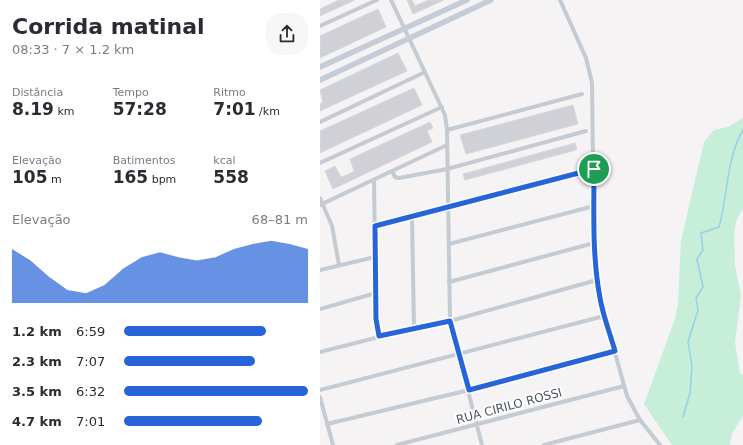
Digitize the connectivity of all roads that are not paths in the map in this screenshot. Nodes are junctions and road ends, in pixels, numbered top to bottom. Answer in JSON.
{"nodes":[{"id":1,"x":377,"y":0,"type":"edge"},
{"id":2,"x":391,"y":0,"type":"edge"},
{"id":3,"x":467,"y":0,"type":"edge"},
{"id":4,"x":491,"y":0,"type":"edge"},
{"id":5,"x":560,"y":0,"type":"edge"},
{"id":6,"x":320,"y":26,"type":"edge"},
{"id":7,"x":405,"y":28,"type":"junction"},
{"id":8,"x":410,"y":39,"type":"junction"},
{"id":9,"x":320,"y":68,"type":"edge"},
{"id":10,"x":425,"y":72,"type":"junction"},
{"id":11,"x":320,"y":80,"type":"edge"},
{"id":12,"x":582,"y":94,"type":"dead end"},
{"id":13,"x":442,"y":107,"type":"junction"},
{"id":14,"x":320,"y":122,"type":"edge"},
{"id":15,"x":447,"y":130,"type":"junction"},
{"id":16,"x":586,"y":131,"type":"dead end"},
{"id":17,"x":447,"y":145,"type":"junction"},
{"id":18,"x":320,"y":163,"type":"edge"},
{"id":19,"x":447,"y":169,"type":"junction"},
{"id":20,"x":594,"y":169,"type":"junction"},
{"id":21,"x":392,"y":171,"type":"junction"},
{"id":22,"x":374,"y":180,"type":"junction"},
{"id":23,"x":320,"y":198,"type":"edge"},
{"id":24,"x":321,"y":204,"type":"edge"},
{"id":25,"x":594,"y":206,"type":"junction"},
{"id":26,"x":448,"y":207,"type":"junction"},
{"id":27,"x":412,"y":217,"type":"junction"},
{"id":28,"x":375,"y":226,"type":"junction"},
{"id":29,"x":594,"y":243,"type":"junction"},
{"id":30,"x":449,"y":244,"type":"junction"},
{"id":31,"x":375,"y":257,"type":"junction"},
{"id":32,"x":339,"y":265,"type":"junction"},
{"id":33,"x":320,"y":270,"type":"edge"},
{"id":34,"x":597,"y":280,"type":"junction"},
{"id":35,"x":449,"y":282,"type":"junction"},
{"id":36,"x":376,"y":293,"type":"junction"},
{"id":37,"x":320,"y":309,"type":"edge"},
{"id":38,"x":604,"y":316,"type":"junction"},
{"id":39,"x":450,"y":321,"type":"junction"},
{"id":40,"x":414,"y":328,"type":"junction"},
{"id":41,"x":379,"y":336,"type":"junction"},
{"id":42,"x":615,"y":351,"type":"junction"},
{"id":43,"x":320,"y":352,"type":"edge"},
{"id":44,"x":459,"y":355,"type":"junction"},
{"id":45,"x":624,"y":386,"type":"junction"},
{"id":46,"x":320,"y":390,"type":"edge"},
{"id":47,"x":469,"y":390,"type":"junction"},
{"id":48,"x":320,"y":397,"type":"edge"},
{"id":49,"x":640,"y":420,"type":"junction"},
{"id":50,"x":327,"y":424,"type":"junction"},
{"id":51,"x":478,"y":425,"type":"junction"},
{"id":52,"x":333,"y":445,"type":"edge"},
{"id":53,"x":397,"y":445,"type":"edge"},
{"id":54,"x":482,"y":445,"type":"edge"},
{"id":55,"x":544,"y":445,"type":"edge"},
{"id":56,"x":660,"y":445,"type":"edge"}],
"edges":[{"from":1,"to":6,"type":"street"},
{"from":2,"to":7,"type":"street"},
{"from":3,"to":7,"type":"street"},
{"from":4,"to":8,"type":"street"},
{"from":5,"to":20,"type":"street"},
{"from":7,"to":8,"type":"street"},
{"from":7,"to":9,"type":"street"},
{"from":8,"to":10,"type":"street"},
{"from":8,"to":11,"type":"street"},
{"from":10,"to":13,"type":"street"},
{"from":10,"to":14,"type":"street"},
{"from":12,"to":15,"type":"street"},
{"from":13,"to":15,"type":"street"},
{"from":13,"to":18,"type":"street"},
{"from":15,"to":17,"type":"street"},
{"from":16,"to":19,"type":"street"},
{"from":17,"to":19,"type":"street"},
{"from":17,"to":21,"type":"street"},
{"from":19,"to":21,"type":"street"},
{"from":19,"to":26,"type":"street"},
{"from":20,"to":25,"type":"street"},
{"from":20,"to":26,"type":"street"},
{"from":21,"to":22,"type":"street"},
{"from":22,"to":24,"type":"street"},
{"from":22,"to":28,"type":"street"},
{"from":23,"to":24,"type":"street"},
{"from":24,"to":32,"type":"street"},
{"from":25,"to":29,"type":"street"},
{"from":25,"to":30,"type":"street"},
{"from":26,"to":27,"type":"street"},
{"from":26,"to":30,"type":"street"},
{"from":27,"to":28,"type":"street"},
{"from":27,"to":40,"type":"street"},
{"from":28,"to":31,"type":"street"},
{"from":29,"to":34,"type":"street"},
{"from":29,"to":35,"type":"street"},
{"from":30,"to":35,"type":"street"},
{"from":31,"to":32,"type":"street"},
{"from":31,"to":36,"type":"street"},
{"from":32,"to":33,"type":"street"},
{"from":34,"to":38,"type":"street"},
{"from":34,"to":39,"type":"street"},
{"from":35,"to":39,"type":"street"},
{"from":36,"to":37,"type":"street"},
{"from":36,"to":41,"type":"street"},
{"from":38,"to":42,"type":"street"},
{"from":38,"to":44,"type":"street"},
{"from":39,"to":40,"type":"street"},
{"from":39,"to":44,"type":"street"},
{"from":40,"to":41,"type":"street"},
{"from":41,"to":43,"type":"street"},
{"from":42,"to":45,"type":"street"},
{"from":42,"to":47,"type":"street"},
{"from":44,"to":46,"type":"street"},
{"from":44,"to":47,"type":"street"},
{"from":45,"to":49,"type":"street"},
{"from":45,"to":51,"type":"street","name":"RUA CIRILO ROSSI"},
{"from":47,"to":50,"type":"street"},
{"from":47,"to":51,"type":"street"},
{"from":48,"to":50,"type":"street"},
{"from":49,"to":55,"type":"street"},
{"from":49,"to":56,"type":"street"},
{"from":50,"to":52,"type":"street"},
{"from":51,"to":53,"type":"street","name":"RUA CIRILO ROSSI"},
{"from":51,"to":54,"type":"street"}]}
